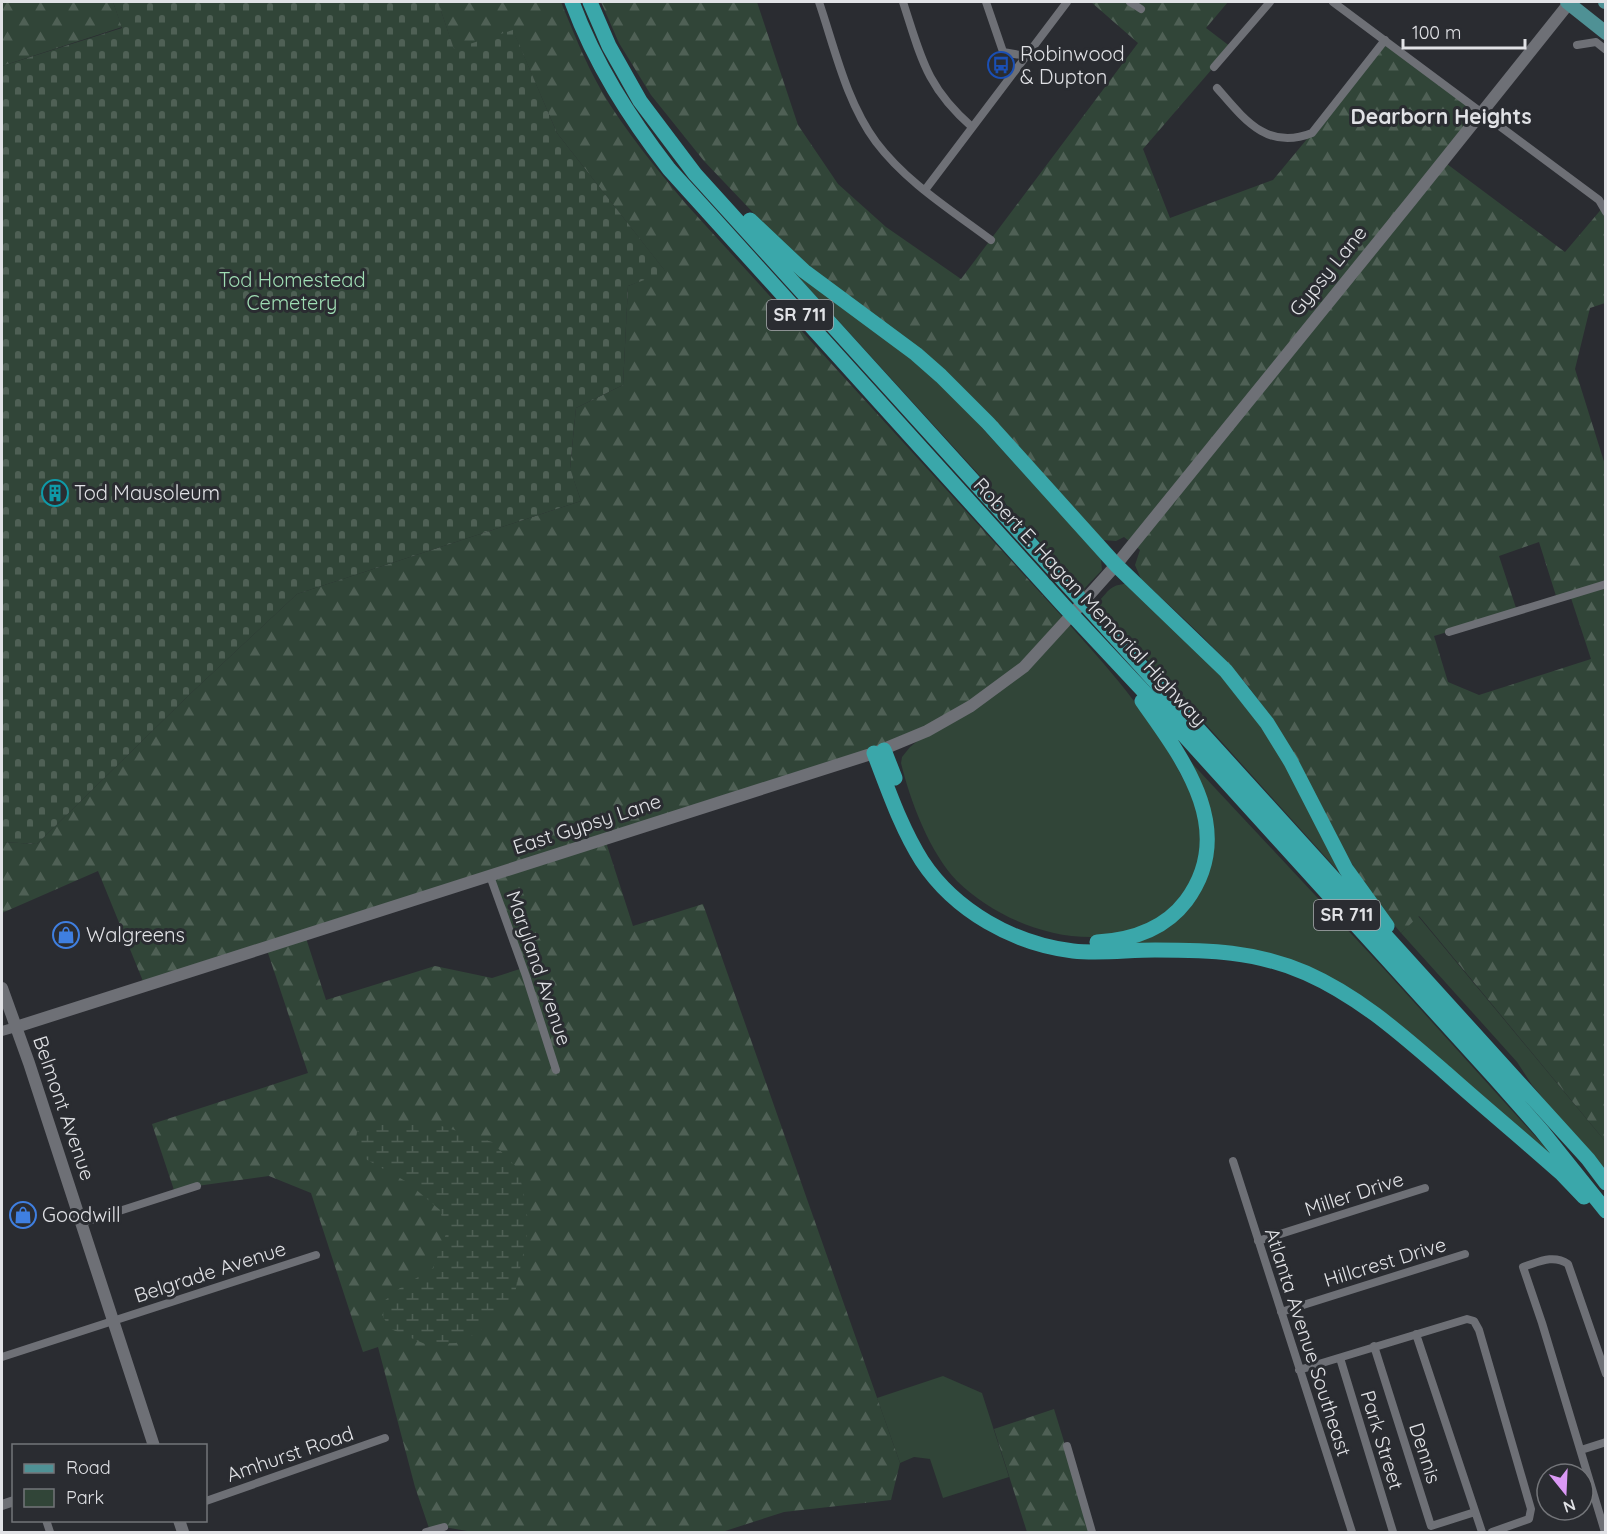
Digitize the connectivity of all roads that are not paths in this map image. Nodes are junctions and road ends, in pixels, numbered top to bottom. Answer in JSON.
{"nodes":[{"id":1,"x":572,"y":2,"type":"edge"},
{"id":2,"x":590,"y":2,"type":"edge"},
{"id":3,"x":819,"y":2,"type":"edge"},
{"id":4,"x":903,"y":2,"type":"edge"},
{"id":5,"x":986,"y":2,"type":"edge"},
{"id":6,"x":1067,"y":2,"type":"edge"},
{"id":7,"x":1130,"y":2,"type":"edge"},
{"id":8,"x":1270,"y":2,"type":"edge"},
{"id":9,"x":1333,"y":2,"type":"edge"},
{"id":10,"x":1568,"y":2,"type":"edge"},
{"id":11,"x":1141,"y":9,"type":"dead end"},
{"id":12,"x":1605,"y":33,"type":"edge"},
{"id":13,"x":1385,"y":40,"type":"junction"},
{"id":14,"x":1577,"y":45,"type":"dead end"},
{"id":15,"x":1605,"y":50,"type":"edge"},
{"id":16,"x":1003,"y":52,"type":"junction"},
{"id":17,"x":1026,"y":56,"type":"junction"},
{"id":18,"x":1214,"y":67,"type":"dead end"},
{"id":19,"x":1011,"y":75,"type":"junction"},
{"id":20,"x":1217,"y":88,"type":"dead end"},
{"id":21,"x":1481,"y":112,"type":"junction"},
{"id":22,"x":972,"y":127,"type":"junction"},
{"id":23,"x":695,"y":174,"type":"junction"},
{"id":24,"x":925,"y":190,"type":"junction"},
{"id":25,"x":1605,"y":212,"type":"edge"},
{"id":26,"x":991,"y":240,"type":"dead end"},
{"id":27,"x":1116,"y":565,"type":"junction"},
{"id":28,"x":1605,"y":584,"type":"edge"},
{"id":29,"x":1449,"y":632,"type":"dead end"},
{"id":30,"x":1127,"y":675,"type":"junction"},
{"id":31,"x":879,"y":751,"type":"junction"},
{"id":32,"x":490,"y":876,"type":"junction"},
{"id":33,"x":2,"y":988,"type":"edge"},
{"id":34,"x":16,"y":1027,"type":"junction"},
{"id":35,"x":2,"y":1031,"type":"edge"},
{"id":36,"x":556,"y":1070,"type":"dead end"},
{"id":37,"x":1523,"y":1088,"type":"junction"},
{"id":38,"x":1233,"y":1161,"type":"dead end"},
{"id":39,"x":1605,"y":1183,"type":"edge"},
{"id":40,"x":197,"y":1186,"type":"dead end"},
{"id":41,"x":1425,"y":1188,"type":"dead end"},
{"id":42,"x":1605,"y":1211,"type":"edge"},
{"id":43,"x":1605,"y":1221,"type":"edge"},
{"id":44,"x":82,"y":1223,"type":"junction"},
{"id":45,"x":1258,"y":1241,"type":"junction"},
{"id":46,"x":1466,"y":1254,"type":"dead end"},
{"id":47,"x":316,"y":1255,"type":"dead end"},
{"id":48,"x":1281,"y":1312,"type":"junction"},
{"id":49,"x":114,"y":1320,"type":"junction"},
{"id":50,"x":1416,"y":1334,"type":"junction"},
{"id":51,"x":1374,"y":1346,"type":"junction"},
{"id":52,"x":2,"y":1357,"type":"edge"},
{"id":53,"x":1340,"y":1358,"type":"junction"},
{"id":54,"x":1299,"y":1370,"type":"junction"},
{"id":55,"x":1605,"y":1374,"type":"edge"},
{"id":56,"x":385,"y":1438,"type":"dead end"},
{"id":57,"x":1605,"y":1442,"type":"edge"},
{"id":58,"x":153,"y":1444,"type":"edge"},
{"id":59,"x":1067,"y":1446,"type":"dead end"},
{"id":60,"x":1581,"y":1450,"type":"junction"},
{"id":61,"x":207,"y":1501,"type":"edge"},
{"id":62,"x":1475,"y":1512,"type":"junction"},
{"id":63,"x":444,"y":1527,"type":"dead end"},
{"id":64,"x":1429,"y":1529,"type":"edge"},
{"id":65,"x":426,"y":1533,"type":"edge"},
{"id":66,"x":1092,"y":1533,"type":"edge"},
{"id":67,"x":1352,"y":1533,"type":"edge"},
{"id":68,"x":1393,"y":1533,"type":"edge"},
{"id":69,"x":1482,"y":1533,"type":"edge"},
{"id":70,"x":1492,"y":1533,"type":"edge"},
{"id":71,"x":1605,"y":1533,"type":"edge"}],
"edges":[{"from":1,"to":30,"type":"highway","name":"Robert E. Hagan Memorial Highway","number":"SR 711"},
{"from":2,"to":23,"type":"highway","name":"Robert E. Hagan Memorial Highway","number":"SR 711"},
{"from":3,"to":24,"type":"street"},
{"from":4,"to":22,"type":"street"},
{"from":5,"to":16,"type":"street"},
{"from":6,"to":17,"type":"street"},
{"from":7,"to":11,"type":"street"},
{"from":8,"to":18,"type":"street"},
{"from":9,"to":13,"type":"street"},
{"from":10,"to":12,"type":"main road"},
{"from":10,"to":21,"type":"main road","name":"Gypsy Lane"},
{"from":13,"to":20,"type":"street"},
{"from":13,"to":21,"type":"street"},
{"from":14,"to":15,"type":"street"},
{"from":16,"to":17,"type":"street"},
{"from":16,"to":19,"type":"street"},
{"from":17,"to":19,"type":"street"},
{"from":19,"to":22,"type":"street"},
{"from":21,"to":25,"type":"street"},
{"from":21,"to":27,"type":"main road","name":"Gypsy Lane"},
{"from":22,"to":24,"type":"street"},
{"from":23,"to":27,"type":"highway"},
{"from":23,"to":37,"type":"highway","name":"Robert E. Hagan Memorial Highway","number":"SR 711"},
{"from":24,"to":26,"type":"street"},
{"from":27,"to":31,"type":"main road","name":"East Gypsy Lane"},
{"from":27,"to":37,"type":"highway"},
{"from":28,"to":29,"type":"street"},
{"from":30,"to":31,"type":"highway"},
{"from":30,"to":42,"type":"highway","name":"Robert E. Hagan Memorial Highway","number":"SR 711"},
{"from":31,"to":32,"type":"main road","name":"East Gypsy Lane"},
{"from":31,"to":43,"type":"highway"},
{"from":32,"to":34,"type":"main road","name":"East Gypsy Lane"},
{"from":32,"to":36,"type":"street","name":"Maryland Avenue"},
{"from":33,"to":34,"type":"main road","name":"Belmont Avenue"},
{"from":34,"to":35,"type":"street"},
{"from":34,"to":44,"type":"main road","name":"Belmont Avenue"},
{"from":37,"to":39,"type":"highway","name":"Robert E. Hagan Memorial Highway","number":"SR 711"},
{"from":38,"to":45,"type":"street","name":"Atlanta Avenue Southeast"},
{"from":40,"to":44,"type":"street"},
{"from":41,"to":45,"type":"street","name":"Miller Drive"},
{"from":44,"to":49,"type":"main road","name":"Belmont Avenue"},
{"from":45,"to":48,"type":"street","name":"Atlanta Avenue Southeast"},
{"from":46,"to":48,"type":"street","name":"Hillcrest Drive"},
{"from":47,"to":49,"type":"street","name":"Belgrade Avenue"},
{"from":48,"to":54,"type":"street","name":"Atlanta Avenue Southeast"},
{"from":49,"to":52,"type":"street","name":"Belgrade Avenue"},
{"from":49,"to":58,"type":"main road","name":"Belmont Avenue"},
{"from":50,"to":51,"type":"street"},
{"from":50,"to":62,"type":"street"},
{"from":50,"to":70,"type":"street"},
{"from":51,"to":53,"type":"street"},
{"from":51,"to":64,"type":"street","name":"Dennis"},
{"from":53,"to":54,"type":"street"},
{"from":53,"to":68,"type":"street","name":"Park Street"},
{"from":54,"to":67,"type":"street","name":"Atlanta Avenue Southeast"},
{"from":55,"to":60,"type":"street"},
{"from":56,"to":61,"type":"street","name":"Amhurst Road"},
{"from":57,"to":60,"type":"street"},
{"from":59,"to":66,"type":"street"},
{"from":60,"to":71,"type":"street"},
{"from":62,"to":64,"type":"street","name":"Dennis"},
{"from":62,"to":69,"type":"street"},
{"from":63,"to":65,"type":"street"}]}
